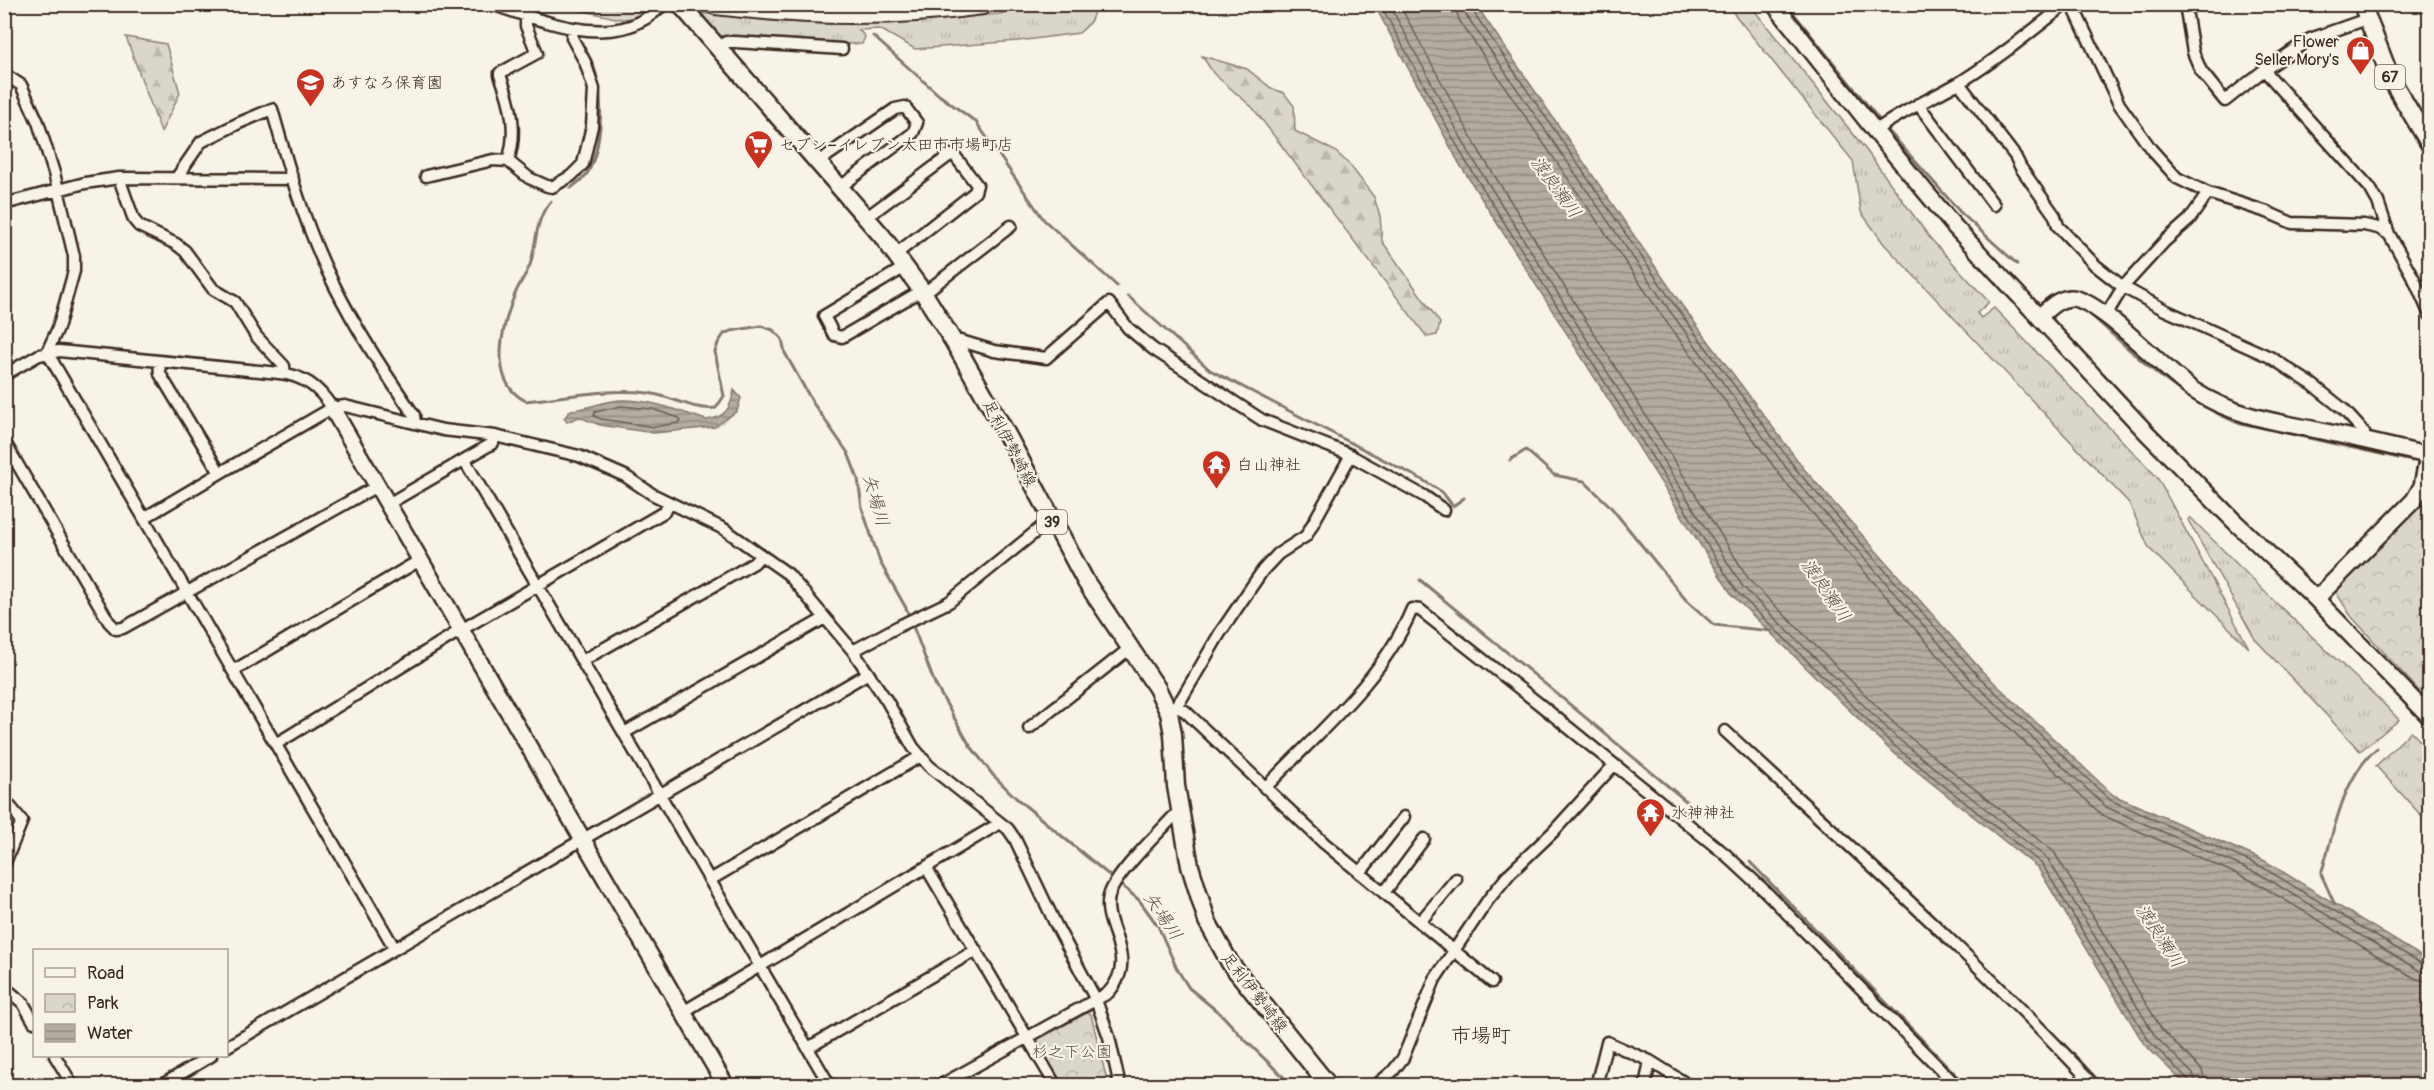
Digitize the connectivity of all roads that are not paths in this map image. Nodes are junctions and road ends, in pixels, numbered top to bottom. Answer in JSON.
{"nodes":[{"id":1,"x":491,"y":4,"type":"edge"},
{"id":2,"x":664,"y":4,"type":"edge"},
{"id":3,"x":680,"y":4,"type":"edge"},
{"id":4,"x":716,"y":4,"type":"edge"},
{"id":5,"x":982,"y":4,"type":"edge"},
{"id":6,"x":1774,"y":4,"type":"edge"},
{"id":7,"x":2066,"y":4,"type":"edge"},
{"id":8,"x":2072,"y":4,"type":"edge"},
{"id":9,"x":2185,"y":4,"type":"edge"},
{"id":10,"x":2364,"y":12,"type":"edge"},
{"id":11,"x":526,"y":15,"type":"junction"},
{"id":12,"x":573,"y":29,"type":"junction"},
{"id":13,"x":718,"y":48,"type":"junction"},
{"id":14,"x":842,"y":49,"type":"dead end"},
{"id":15,"x":2264,"y":70,"type":"junction"},
{"id":16,"x":4,"y":74,"type":"edge"},
{"id":17,"x":1959,"y":83,"type":"junction"},
{"id":18,"x":1918,"y":104,"type":"junction"},
{"id":19,"x":1875,"y":131,"type":"junction"},
{"id":20,"x":2430,"y":145,"type":"edge"},
{"id":21,"x":508,"y":161,"type":"junction"},
{"id":22,"x":818,"y":162,"type":"junction"},
{"id":23,"x":426,"y":176,"type":"dead end"},
{"id":24,"x":177,"y":177,"type":"junction"},
{"id":25,"x":119,"y":178,"type":"junction"},
{"id":26,"x":293,"y":179,"type":"junction"},
{"id":27,"x":840,"y":187,"type":"junction"},
{"id":28,"x":59,"y":191,"type":"junction"},
{"id":29,"x":2208,"y":193,"type":"junction"},
{"id":30,"x":4,"y":204,"type":"edge"},
{"id":31,"x":1994,"y":205,"type":"dead end"},
{"id":32,"x":867,"y":217,"type":"junction"},
{"id":33,"x":1011,"y":226,"type":"dead end"},
{"id":34,"x":2389,"y":234,"type":"junction"},
{"id":35,"x":900,"y":260,"type":"junction"},
{"id":36,"x":2123,"y":287,"type":"junction"},
{"id":37,"x":922,"y":292,"type":"junction"},
{"id":38,"x":2106,"y":315,"type":"junction"},
{"id":39,"x":2430,"y":315,"type":"edge"},
{"id":40,"x":2039,"y":317,"type":"junction"},
{"id":41,"x":955,"y":344,"type":"junction"},
{"id":42,"x":47,"y":352,"type":"junction"},
{"id":43,"x":159,"y":361,"type":"junction"},
{"id":44,"x":285,"y":374,"type":"junction"},
{"id":45,"x":4,"y":375,"type":"edge"},
{"id":46,"x":332,"y":408,"type":"junction"},
{"id":47,"x":415,"y":423,"type":"junction"},
{"id":48,"x":495,"y":436,"type":"junction"},
{"id":49,"x":2364,"y":440,"type":"junction"},
{"id":50,"x":4,"y":441,"type":"edge"},
{"id":51,"x":1351,"y":456,"type":"junction"},
{"id":52,"x":2429,"y":456,"type":"edge"},
{"id":53,"x":465,"y":461,"type":"junction"},
{"id":54,"x":220,"y":473,"type":"junction"},
{"id":55,"x":377,"y":486,"type":"junction"},
{"id":56,"x":388,"y":504,"type":"junction"},
{"id":57,"x":670,"y":504,"type":"junction"},
{"id":58,"x":1444,"y":510,"type":"dead end"},
{"id":59,"x":144,"y":518,"type":"junction"},
{"id":60,"x":1052,"y":522,"type":"junction"},
{"id":61,"x":761,"y":555,"type":"junction"},
{"id":62,"x":420,"y":560,"type":"junction"},
{"id":63,"x":538,"y":586,"type":"junction"},
{"id":64,"x":187,"y":592,"type":"junction"},
{"id":65,"x":2316,"y":599,"type":"junction"},
{"id":66,"x":825,"y":618,"type":"junction"},
{"id":67,"x":461,"y":630,"type":"junction"},
{"id":68,"x":1129,"y":649,"type":"junction"},
{"id":69,"x":853,"y":651,"type":"junction"},
{"id":70,"x":582,"y":661,"type":"junction"},
{"id":71,"x":233,"y":671,"type":"junction"},
{"id":72,"x":867,"y":674,"type":"junction"},
{"id":73,"x":1173,"y":710,"type":"junction"},
{"id":74,"x":2430,"y":717,"type":"edge"},
{"id":75,"x":1029,"y":728,"type":"dead end"},
{"id":76,"x":1725,"y":731,"type":"dead end"},
{"id":77,"x":624,"y":733,"type":"junction"},
{"id":78,"x":276,"y":744,"type":"junction"},
{"id":79,"x":921,"y":756,"type":"junction"},
{"id":80,"x":1614,"y":765,"type":"junction"},
{"id":81,"x":1265,"y":788,"type":"junction"},
{"id":82,"x":660,"y":795,"type":"junction"},
{"id":83,"x":4,"y":799,"type":"edge"},
{"id":84,"x":1181,"y":814,"type":"junction"},
{"id":85,"x":1404,"y":817,"type":"dead end"},
{"id":86,"x":999,"y":823,"type":"junction"},
{"id":87,"x":1424,"y":839,"type":"dead end"},
{"id":88,"x":583,"y":840,"type":"junction"},
{"id":89,"x":4,"y":865,"type":"edge"},
{"id":90,"x":926,"y":867,"type":"junction"},
{"id":91,"x":1360,"y":873,"type":"junction"},
{"id":92,"x":1456,"y":879,"type":"dead end"},
{"id":93,"x":710,"y":880,"type":"junction"},
{"id":94,"x":1384,"y":893,"type":"junction"},
{"id":95,"x":1420,"y":922,"type":"junction"},
{"id":96,"x":395,"y":949,"type":"junction"},
{"id":97,"x":1454,"y":949,"type":"junction"},
{"id":98,"x":976,"y":950,"type":"junction"},
{"id":99,"x":760,"y":966,"type":"junction"},
{"id":100,"x":1492,"y":982,"type":"dead end"},
{"id":101,"x":4,"y":987,"type":"edge"},
{"id":102,"x":1096,"y":999,"type":"junction"},
{"id":103,"x":683,"y":1012,"type":"junction"},
{"id":104,"x":33,"y":1020,"type":"edge"},
{"id":105,"x":1028,"y":1036,"type":"junction"},
{"id":106,"x":228,"y":1046,"type":"edge"},
{"id":107,"x":808,"y":1048,"type":"junction"},
{"id":108,"x":56,"y":1057,"type":"edge"},
{"id":109,"x":209,"y":1057,"type":"edge"},
{"id":110,"x":1650,"y":1061,"type":"junction"},
{"id":111,"x":73,"y":1086,"type":"edge"},
{"id":112,"x":160,"y":1086,"type":"edge"},
{"id":113,"x":726,"y":1086,"type":"edge"},
{"id":114,"x":830,"y":1086,"type":"edge"},
{"id":115,"x":939,"y":1086,"type":"edge"},
{"id":116,"x":1056,"y":1086,"type":"edge"},
{"id":117,"x":1120,"y":1086,"type":"edge"},
{"id":118,"x":1329,"y":1086,"type":"edge"},
{"id":119,"x":1375,"y":1086,"type":"edge"},
{"id":120,"x":1596,"y":1086,"type":"edge"},
{"id":121,"x":1645,"y":1086,"type":"edge"},
{"id":122,"x":1690,"y":1086,"type":"edge"},
{"id":123,"x":1957,"y":1086,"type":"edge"},
{"id":124,"x":2095,"y":1086,"type":"edge"}],
"edges":[{"from":1,"to":11,"type":"street"},
{"from":2,"to":12,"type":"street"},
{"from":3,"to":13,"type":"main road","name":"足利伊勢崎線","number":"39"},
{"from":4,"to":5,"type":"highway"},
{"from":6,"to":19,"type":"street"},
{"from":7,"to":17,"type":"street"},
{"from":8,"to":29,"type":"street"},
{"from":9,"to":15,"type":"street"},
{"from":10,"to":15,"type":"street"},
{"from":10,"to":20,"type":"main road","number":"67"},
{"from":11,"to":12,"type":"street"},
{"from":11,"to":21,"type":"street"},
{"from":12,"to":21,"type":"street"},
{"from":13,"to":14,"type":"street"},
{"from":13,"to":22,"type":"main road","name":"足利伊勢崎線","number":"39"},
{"from":15,"to":34,"type":"street"},
{"from":16,"to":28,"type":"street"},
{"from":17,"to":18,"type":"street"},
{"from":17,"to":36,"type":"street"},
{"from":18,"to":19,"type":"street"},
{"from":18,"to":31,"type":"street"},
{"from":19,"to":40,"type":"street"},
{"from":21,"to":23,"type":"street"},
{"from":22,"to":27,"type":"main road","name":"足利伊勢崎線","number":"39"},
{"from":22,"to":27,"type":"street"},
{"from":24,"to":25,"type":"street"},
{"from":24,"to":26,"type":"street"},
{"from":24,"to":26,"type":"street"},
{"from":25,"to":28,"type":"street"},
{"from":25,"to":44,"type":"street"},
{"from":26,"to":47,"type":"street"},
{"from":27,"to":32,"type":"main road","name":"足利伊勢崎線","number":"39"},
{"from":28,"to":30,"type":"street"},
{"from":28,"to":42,"type":"street"},
{"from":29,"to":34,"type":"street"},
{"from":29,"to":36,"type":"street"},
{"from":32,"to":35,"type":"main road","name":"足利伊勢崎線","number":"39"},
{"from":32,"to":35,"type":"street"},
{"from":33,"to":37,"type":"street"},
{"from":34,"to":39,"type":"street"},
{"from":35,"to":37,"type":"main road","name":"足利伊勢崎線","number":"39"},
{"from":35,"to":37,"type":"street"},
{"from":36,"to":38,"type":"street"},
{"from":36,"to":49,"type":"street"},
{"from":37,"to":41,"type":"main road","name":"足利伊勢崎線","number":"39"},
{"from":38,"to":40,"type":"street"},
{"from":38,"to":49,"type":"street"},
{"from":40,"to":65,"type":"street"},
{"from":41,"to":51,"type":"street"},
{"from":41,"to":60,"type":"main road","name":"足利伊勢崎線","number":"39"},
{"from":42,"to":43,"type":"street"},
{"from":42,"to":45,"type":"street"},
{"from":42,"to":59,"type":"street"},
{"from":43,"to":44,"type":"street"},
{"from":43,"to":54,"type":"street"},
{"from":44,"to":46,"type":"street"},
{"from":46,"to":47,"type":"street"},
{"from":46,"to":54,"type":"street"},
{"from":46,"to":55,"type":"street"},
{"from":47,"to":48,"type":"street"},
{"from":48,"to":53,"type":"street"},
{"from":48,"to":57,"type":"street"},
{"from":49,"to":52,"type":"street"},
{"from":50,"to":64,"type":"street"},
{"from":51,"to":58,"type":"street"},
{"from":51,"to":73,"type":"street"},
{"from":52,"to":65,"type":"street"},
{"from":53,"to":56,"type":"street"},
{"from":53,"to":63,"type":"street"},
{"from":54,"to":59,"type":"street"},
{"from":55,"to":56,"type":"street"},
{"from":55,"to":64,"type":"street"},
{"from":56,"to":62,"type":"street"},
{"from":57,"to":61,"type":"street"},
{"from":57,"to":63,"type":"street"},
{"from":59,"to":64,"type":"street"},
{"from":60,"to":68,"type":"main road","name":"足利伊勢崎線","number":"39"},
{"from":60,"to":69,"type":"street"},
{"from":61,"to":66,"type":"street"},
{"from":61,"to":70,"type":"street"},
{"from":62,"to":67,"type":"street"},
{"from":62,"to":71,"type":"street"},
{"from":63,"to":67,"type":"street"},
{"from":63,"to":70,"type":"street"},
{"from":64,"to":71,"type":"street"},
{"from":65,"to":74,"type":"street"},
{"from":66,"to":69,"type":"street"},
{"from":66,"to":77,"type":"street"},
{"from":67,"to":78,"type":"street"},
{"from":67,"to":88,"type":"street"},
{"from":68,"to":73,"type":"main road","name":"足利伊勢崎線","number":"39"},
{"from":68,"to":75,"type":"street"},
{"from":69,"to":72,"type":"street"},
{"from":70,"to":77,"type":"street"},
{"from":71,"to":78,"type":"street"},
{"from":72,"to":79,"type":"street"},
{"from":72,"to":82,"type":"street"},
{"from":73,"to":81,"type":"street"},
{"from":73,"to":84,"type":"main road","name":"足利伊勢崎線","number":"39"},
{"from":76,"to":124,"type":"street"},
{"from":77,"to":82,"type":"street"},
{"from":78,"to":96,"type":"street"},
{"from":79,"to":86,"type":"street"},
{"from":79,"to":93,"type":"street"},
{"from":80,"to":81,"type":"street"},
{"from":80,"to":97,"type":"street"},
{"from":80,"to":123,"type":"street"},
{"from":81,"to":91,"type":"street"},
{"from":82,"to":88,"type":"street"},
{"from":82,"to":93,"type":"street"},
{"from":83,"to":89,"type":"street"},
{"from":84,"to":102,"type":"street"},
{"from":84,"to":118,"type":"main road","name":"足利伊勢崎線","number":"39"},
{"from":85,"to":91,"type":"street"},
{"from":86,"to":90,"type":"street"},
{"from":86,"to":102,"type":"street"},
{"from":87,"to":94,"type":"street"},
{"from":88,"to":96,"type":"street"},
{"from":88,"to":103,"type":"street"},
{"from":90,"to":98,"type":"street"},
{"from":90,"to":99,"type":"street"},
{"from":91,"to":94,"type":"street"},
{"from":92,"to":95,"type":"street"},
{"from":93,"to":99,"type":"street"},
{"from":94,"to":95,"type":"street"},
{"from":95,"to":97,"type":"street"},
{"from":96,"to":106,"type":"street"},
{"from":97,"to":100,"type":"street"},
{"from":97,"to":119,"type":"street"},
{"from":98,"to":105,"type":"street"},
{"from":98,"to":107,"type":"street"},
{"from":99,"to":103,"type":"street"},
{"from":99,"to":107,"type":"street"},
{"from":101,"to":104,"type":"street"},
{"from":102,"to":105,"type":"street"},
{"from":102,"to":117,"type":"street"},
{"from":103,"to":113,"type":"street"},
{"from":105,"to":115,"type":"street"},
{"from":105,"to":116,"type":"street"},
{"from":107,"to":114,"type":"street"},
{"from":108,"to":111,"type":"street"},
{"from":109,"to":112,"type":"street"},
{"from":110,"to":120,"type":"street"},
{"from":110,"to":121,"type":"street"},
{"from":110,"to":122,"type":"street"}]}
